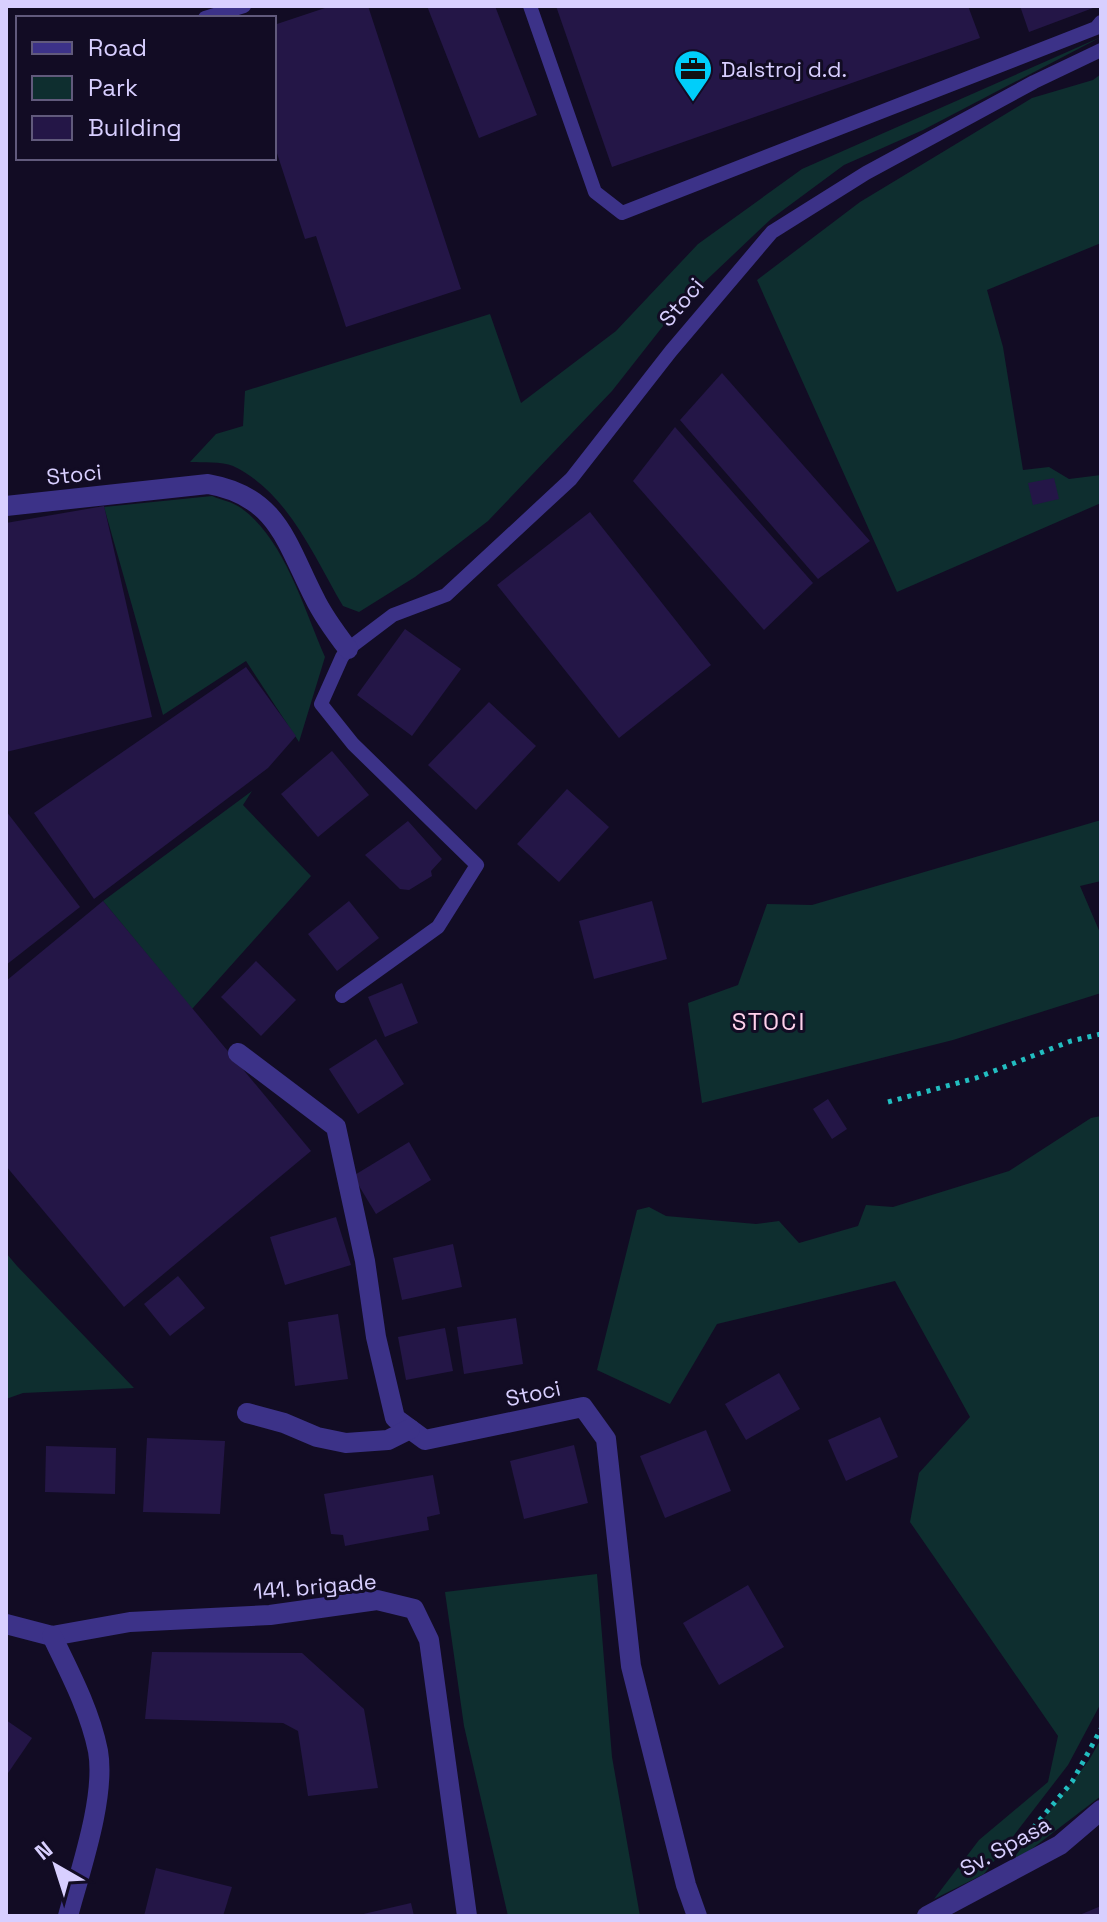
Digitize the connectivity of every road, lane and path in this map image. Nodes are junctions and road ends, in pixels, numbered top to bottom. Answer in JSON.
{"nodes":[{"id":1,"x":244,"y":6,"type":"edge"},
{"id":2,"x":530,"y":6,"type":"edge"},
{"id":3,"x":212,"y":16,"type":"edge"},
{"id":4,"x":1101,"y":22,"type":"edge"},
{"id":5,"x":1101,"y":50,"type":"edge"},
{"id":6,"x":6,"y":506,"type":"edge"},
{"id":7,"x":348,"y":649,"type":"junction"},
{"id":8,"x":342,"y":996,"type":"dead end"},
{"id":9,"x":1101,"y":1034,"type":"edge"},
{"id":10,"x":238,"y":1053,"type":"dead end"},
{"id":11,"x":888,"y":1102,"type":"dead end"},
{"id":12,"x":247,"y":1413,"type":"dead end"},
{"id":13,"x":410,"y":1429,"type":"junction"},
{"id":14,"x":6,"y":1624,"type":"edge"},
{"id":15,"x":52,"y":1636,"type":"junction"},
{"id":16,"x":1101,"y":1729,"type":"edge"},
{"id":17,"x":1101,"y":1810,"type":"edge"},
{"id":18,"x":1025,"y":1839,"type":"dead end"},
{"id":19,"x":68,"y":1916,"type":"edge"},
{"id":20,"x":467,"y":1916,"type":"edge"},
{"id":21,"x":697,"y":1916,"type":"edge"},
{"id":22,"x":927,"y":1916,"type":"edge"}],
"edges":[{"from":1,"to":3,"type":"lane"},
{"from":2,"to":4,"type":"lane"},
{"from":5,"to":7,"type":"lane","name":"Stoci"},
{"from":6,"to":7,"type":"street","name":"Stoci"},
{"from":7,"to":8,"type":"lane","name":"Stoci"},
{"from":9,"to":11,"type":"path"},
{"from":10,"to":13,"type":"street"},
{"from":12,"to":13,"type":"street"},
{"from":13,"to":21,"type":"street","name":"Stoci"},
{"from":14,"to":15,"type":"street","name":"141. brigade"},
{"from":15,"to":19,"type":"street"},
{"from":15,"to":20,"type":"street","name":"141. brigade"},
{"from":16,"to":18,"type":"path"},
{"from":17,"to":22,"type":"street","name":"Sv. Spasa"}]}
